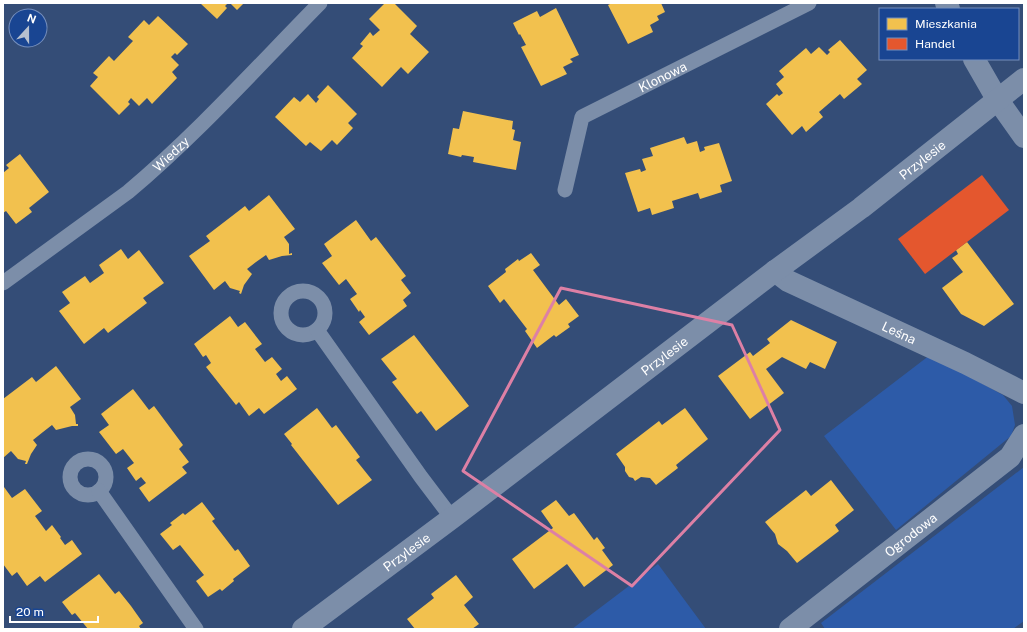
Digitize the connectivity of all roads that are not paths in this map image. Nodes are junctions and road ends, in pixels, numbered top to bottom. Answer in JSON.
{"nodes":[{"id":1,"x":320,"y":3,"type":"edge"},
{"id":2,"x":809,"y":3,"type":"edge"},
{"id":3,"x":975,"y":60,"type":"edge"},
{"id":4,"x":1024,"y":79,"type":"edge"},
{"id":5,"x":997,"y":99,"type":"junction"},
{"id":6,"x":1024,"y":137,"type":"edge"},
{"id":7,"x":565,"y":190,"type":"dead end"},
{"id":8,"x":775,"y":271,"type":"junction"},
{"id":9,"x":3,"y":283,"type":"edge"},
{"id":10,"x":317,"y":330,"type":"dead end"},
{"id":11,"x":1024,"y":393,"type":"edge"},
{"id":12,"x":1024,"y":435,"type":"edge"},
{"id":13,"x":100,"y":492,"type":"dead end"},
{"id":14,"x":452,"y":518,"type":"junction"},
{"id":15,"x":196,"y":629,"type":"edge"},
{"id":16,"x":302,"y":629,"type":"edge"},
{"id":17,"x":790,"y":629,"type":"edge"}],
"edges":[{"from":1,"to":9,"type":"lane","name":"Wiedzy"},
{"from":2,"to":7,"type":"lane","name":"Klonowa"},
{"from":3,"to":5,"type":"street"},
{"from":4,"to":5,"type":"street","name":"Przylesie"},
{"from":5,"to":6,"type":"street"},
{"from":5,"to":8,"type":"street","name":"Przylesie"},
{"from":8,"to":11,"type":"street","name":"Leśna"},
{"from":8,"to":14,"type":"street","name":"Przylesie"},
{"from":10,"to":14,"type":"lane"},
{"from":12,"to":17,"type":"street","name":"Ogrodowa"},
{"from":13,"to":15,"type":"lane"},
{"from":14,"to":16,"type":"street","name":"Przylesie"}]}
